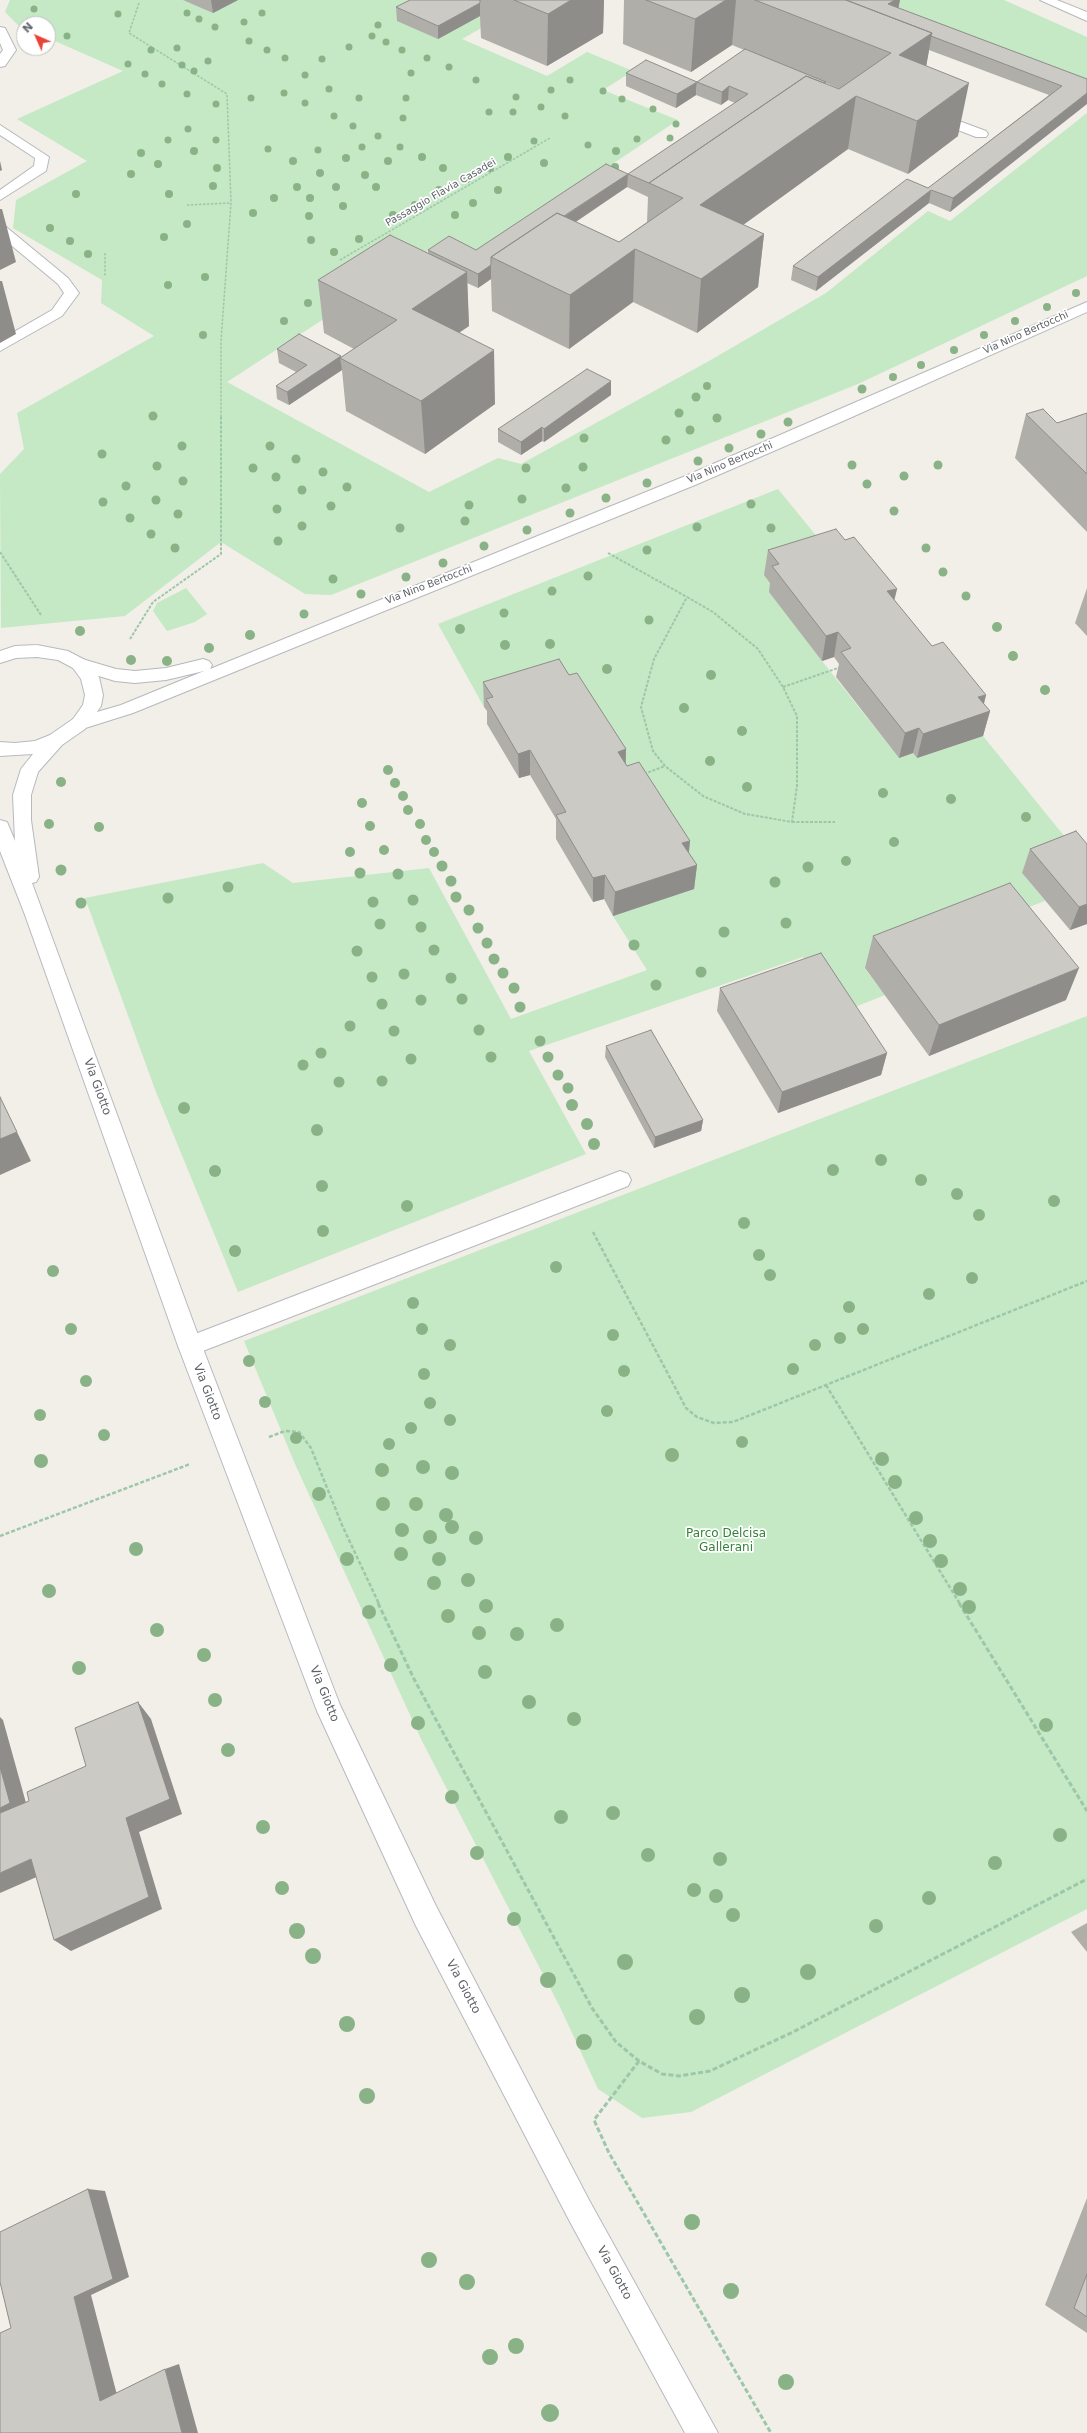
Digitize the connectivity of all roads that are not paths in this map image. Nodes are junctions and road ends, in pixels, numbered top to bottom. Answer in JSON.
{"nodes":[{"id":1,"x":1046,"y":0,"type":"edge"},
{"id":2,"x":1087,"y":17,"type":"edge"},
{"id":3,"x":0,"y":31,"type":"edge"},
{"id":4,"x":0,"y":63,"type":"edge"},
{"id":5,"x":920,"y":110,"type":"edge"},
{"id":6,"x":0,"y":129,"type":"edge"},
{"id":7,"x":981,"y":134,"type":"dead end"},
{"id":8,"x":0,"y":196,"type":"edge"},
{"id":9,"x":0,"y":229,"type":"edge"},
{"id":10,"x":1087,"y":306,"type":"edge"},
{"id":11,"x":0,"y":346,"type":"edge"},
{"id":12,"x":367,"y":610,"type":"junction"},
{"id":13,"x":5,"y":652,"type":"edge"},
{"id":14,"x":79,"y":664,"type":"junction"},
{"id":15,"x":79,"y":724,"type":"junction"},
{"id":16,"x":56,"y":740,"type":"junction"},
{"id":17,"x":0,"y":749,"type":"edge"},
{"id":18,"x":0,"y":827,"type":"edge"},
{"id":19,"x":35,"y":915,"type":"junction"},
{"id":20,"x":620,"y":1180,"type":"dead end"},
{"id":21,"x":190,"y":1346,"type":"junction"},
{"id":22,"x":702,"y":2433,"type":"edge"}],
"edges":[{"from":1,"to":2,"type":"street"},
{"from":3,"to":4,"type":"street"},
{"from":5,"to":7,"type":"street"},
{"from":6,"to":8,"type":"street"},
{"from":9,"to":11,"type":"street"},
{"from":10,"to":12,"type":"street","name":"Via Nino Bertocchi"},
{"from":12,"to":14,"type":"street","name":"Via Nino Bertocchi"},
{"from":12,"to":15,"type":"street","name":"Via Nino Bertocchi"},
{"from":13,"to":14,"type":"street","name":"Via Nino Bertocchi"},
{"from":14,"to":15,"type":"street","name":"Via Nino Bertocchi"},
{"from":15,"to":16,"type":"street","name":"Via Nino Bertocchi"},
{"from":16,"to":17,"type":"street","name":"Via Nino Bertocchi"},
{"from":16,"to":19,"type":"street","name":"Via Giotto"},
{"from":18,"to":19,"type":"street","name":"Via Giotto"},
{"from":19,"to":21,"type":"street","name":"Via Giotto"},
{"from":20,"to":21,"type":"street"},
{"from":21,"to":22,"type":"street","name":"Via Giotto"}]}
